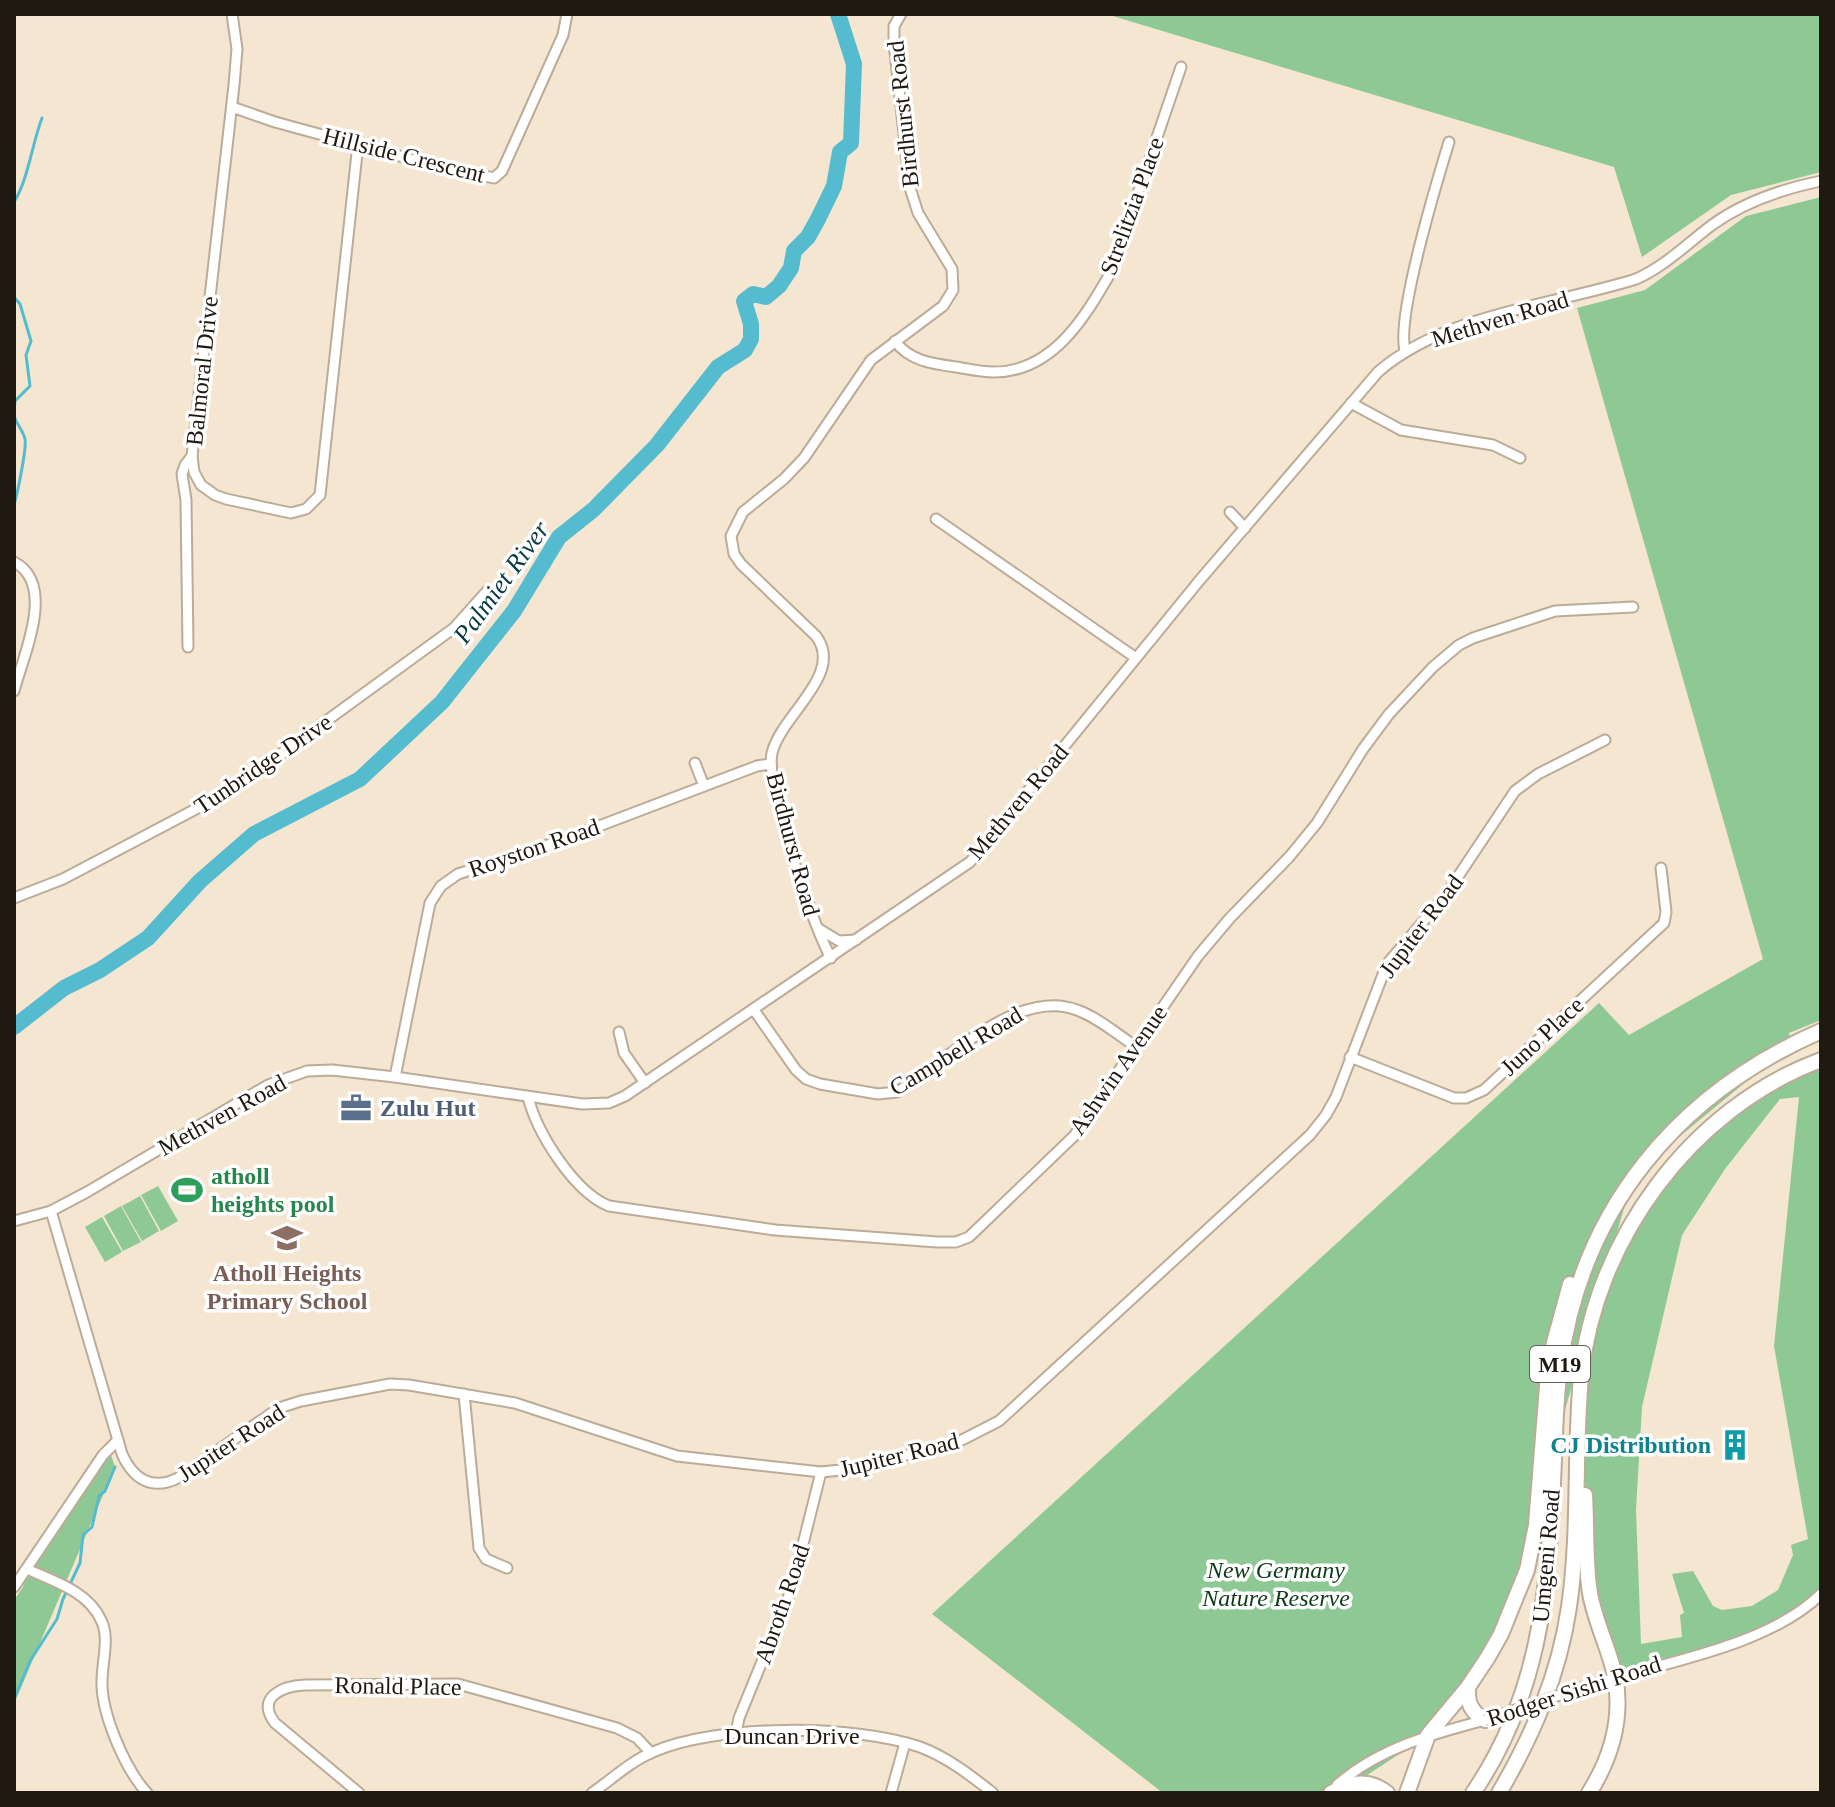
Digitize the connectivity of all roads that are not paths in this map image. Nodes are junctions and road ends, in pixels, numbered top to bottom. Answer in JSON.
{"nodes":[{"id":1,"x":232,"y":14,"type":"edge"},
{"id":2,"x":567,"y":14,"type":"edge"},
{"id":3,"x":897,"y":16,"type":"edge"},
{"id":4,"x":1181,"y":67,"type":"dead end"},
{"id":5,"x":232,"y":107,"type":"junction"},
{"id":6,"x":1449,"y":142,"type":"dead end"},
{"id":7,"x":358,"y":144,"type":"junction"},
{"id":8,"x":1821,"y":181,"type":"edge"},
{"id":9,"x":895,"y":341,"type":"junction"},
{"id":10,"x":1405,"y":350,"type":"junction"},
{"id":11,"x":1351,"y":403,"type":"junction"},
{"id":12,"x":192,"y":456,"type":"junction"},
{"id":13,"x":1520,"y":458,"type":"dead end"},
{"id":14,"x":1230,"y":512,"type":"dead end"},
{"id":15,"x":936,"y":519,"type":"dead end"},
{"id":16,"x":1245,"y":528,"type":"junction"},
{"id":17,"x":14,"y":562,"type":"edge"},
{"id":18,"x":487,"y":591,"type":"dead end"},
{"id":19,"x":1633,"y":607,"type":"dead end"},
{"id":20,"x":188,"y":647,"type":"dead end"},
{"id":21,"x":1136,"y":658,"type":"junction"},
{"id":22,"x":14,"y":691,"type":"edge"},
{"id":23,"x":1605,"y":740,"type":"dead end"},
{"id":24,"x":695,"y":763,"type":"dead end"},
{"id":25,"x":770,"y":764,"type":"junction"},
{"id":26,"x":704,"y":786,"type":"junction"},
{"id":27,"x":1661,"y":868,"type":"dead end"},
{"id":28,"x":14,"y":898,"type":"edge"},
{"id":29,"x":816,"y":927,"type":"junction"},
{"id":30,"x":857,"y":940,"type":"junction"},
{"id":31,"x":831,"y":958,"type":"junction"},
{"id":32,"x":754,"y":1010,"type":"junction"},
{"id":33,"x":1821,"y":1031,"type":"edge"},
{"id":34,"x":619,"y":1032,"type":"dead end"},
{"id":35,"x":1135,"y":1046,"type":"junction"},
{"id":36,"x":1350,"y":1057,"type":"junction"},
{"id":37,"x":1821,"y":1060,"type":"edge"},
{"id":38,"x":395,"y":1077,"type":"junction"},
{"id":39,"x":645,"y":1083,"type":"junction"},
{"id":40,"x":528,"y":1097,"type":"junction"},
{"id":41,"x":1634,"y":1174,"type":"junction"},
{"id":42,"x":51,"y":1211,"type":"junction"},
{"id":43,"x":14,"y":1221,"type":"edge"},
{"id":44,"x":1587,"y":1336,"type":"junction"},
{"id":45,"x":464,"y":1394,"type":"junction"},
{"id":46,"x":118,"y":1440,"type":"junction"},
{"id":47,"x":821,"y":1472,"type":"junction"},
{"id":48,"x":507,"y":1568,"type":"dead end"},
{"id":49,"x":27,"y":1569,"type":"junction"},
{"id":50,"x":14,"y":1587,"type":"edge"},
{"id":51,"x":1821,"y":1594,"type":"edge"},
{"id":52,"x":1615,"y":1677,"type":"junction"},
{"id":53,"x":1468,"y":1687,"type":"junction"},
{"id":54,"x":1485,"y":1720,"type":"junction"},
{"id":55,"x":736,"y":1733,"type":"junction"},
{"id":56,"x":1428,"y":1735,"type":"junction"},
{"id":57,"x":905,"y":1743,"type":"junction"},
{"id":58,"x":651,"y":1753,"type":"junction"},
{"id":59,"x":147,"y":1793,"type":"edge"},
{"id":60,"x":359,"y":1793,"type":"edge"},
{"id":61,"x":592,"y":1793,"type":"edge"},
{"id":62,"x":891,"y":1793,"type":"edge"},
{"id":63,"x":993,"y":1793,"type":"edge"},
{"id":64,"x":1330,"y":1793,"type":"edge"},
{"id":65,"x":1387,"y":1793,"type":"edge"},
{"id":66,"x":1407,"y":1793,"type":"edge"},
{"id":67,"x":1473,"y":1793,"type":"edge"},
{"id":68,"x":1499,"y":1793,"type":"edge"},
{"id":69,"x":1589,"y":1793,"type":"edge"}],
"edges":[{"from":1,"to":5,"type":"street","name":"Balmoral Drive"},
{"from":2,"to":7,"type":"street","name":"Hillside Crescent"},
{"from":3,"to":9,"type":"street","name":"Birdhurst Road"},
{"from":4,"to":9,"type":"street","name":"Strelitzia Place"},
{"from":5,"to":7,"type":"street","name":"Hillside Crescent"},
{"from":5,"to":12,"type":"street","name":"Balmoral Drive"},
{"from":6,"to":10,"type":"street"},
{"from":7,"to":12,"type":"street","name":"Balmoral Drive"},
{"from":8,"to":10,"type":"street","name":"Methven Road"},
{"from":9,"to":25,"type":"street","name":"Birdhurst Road"},
{"from":10,"to":11,"type":"street","name":"Methven Road"},
{"from":11,"to":13,"type":"street"},
{"from":11,"to":16,"type":"street","name":"Methven Road"},
{"from":12,"to":20,"type":"street"},
{"from":14,"to":16,"type":"street"},
{"from":15,"to":21,"type":"street"},
{"from":16,"to":21,"type":"street","name":"Methven Road"},
{"from":17,"to":22,"type":"street"},
{"from":18,"to":28,"type":"street","name":"Tunbridge Drive"},
{"from":19,"to":35,"type":"street","name":"Ashwin Avenue"},
{"from":21,"to":30,"type":"street","name":"Methven Road"},
{"from":23,"to":36,"type":"street","name":"Jupiter Road"},
{"from":24,"to":26,"type":"street"},
{"from":25,"to":26,"type":"street","name":"Royston Road"},
{"from":25,"to":29,"type":"street","name":"Birdhurst Road"},
{"from":26,"to":38,"type":"street","name":"Royston Road"},
{"from":27,"to":36,"type":"street","name":"Juno Place"},
{"from":29,"to":30,"type":"street"},
{"from":29,"to":31,"type":"street","name":"Birdhurst Road"},
{"from":30,"to":31,"type":"street","name":"Methven Road"},
{"from":31,"to":32,"type":"street","name":"Methven Road"},
{"from":32,"to":35,"type":"street","name":"Campbell Road"},
{"from":32,"to":39,"type":"street","name":"Methven Road"},
{"from":33,"to":41,"type":"highway","name":"Umgeni Road","number":"M19"},
{"from":34,"to":39,"type":"street"},
{"from":35,"to":40,"type":"street","name":"Ashwin Avenue"},
{"from":36,"to":47,"type":"street","name":"Jupiter Road"},
{"from":37,"to":44,"type":"highway","name":"Umgeni Road","number":"M19"},
{"from":38,"to":40,"type":"street","name":"Methven Road"},
{"from":38,"to":42,"type":"street","name":"Methven Road"},
{"from":39,"to":40,"type":"street","name":"Methven Road"},
{"from":41,"to":53,"type":"highway"},
{"from":41,"to":67,"type":"highway","name":"Umgeni Road","number":"M19"},
{"from":42,"to":43,"type":"street","name":"Methven Road"},
{"from":42,"to":46,"type":"street","name":"Jupiter Road"},
{"from":44,"to":52,"type":"highway"},
{"from":44,"to":68,"type":"highway","name":"Umgeni Road","number":"M19"},
{"from":45,"to":46,"type":"street","name":"Jupiter Road"},
{"from":45,"to":47,"type":"street","name":"Jupiter Road"},
{"from":45,"to":48,"type":"street"},
{"from":46,"to":49,"type":"street"},
{"from":47,"to":55,"type":"street","name":"Abroth Road"},
{"from":49,"to":50,"type":"street"},
{"from":49,"to":59,"type":"street"},
{"from":51,"to":52,"type":"street","name":"Rodger Sishi Road"},
{"from":52,"to":54,"type":"street","name":"Rodger Sishi Road","bridge":true},
{"from":52,"to":69,"type":"highway"},
{"from":53,"to":54,"type":"highway"},
{"from":53,"to":56,"type":"highway"},
{"from":54,"to":56,"type":"street","name":"Rodger Sishi Road"},
{"from":55,"to":57,"type":"street","name":"Duncan Drive"},
{"from":55,"to":58,"type":"street","name":"Duncan Drive"},
{"from":56,"to":64,"type":"street","name":"Rodger Sishi Road"},
{"from":56,"to":66,"type":"highway"},
{"from":57,"to":62,"type":"street"},
{"from":57,"to":63,"type":"street","name":"Duncan Drive"},
{"from":58,"to":60,"type":"street","name":"Ronald Place"},
{"from":58,"to":61,"type":"street","name":"Duncan Drive"},
{"from":64,"to":65,"type":"highway"}]}
